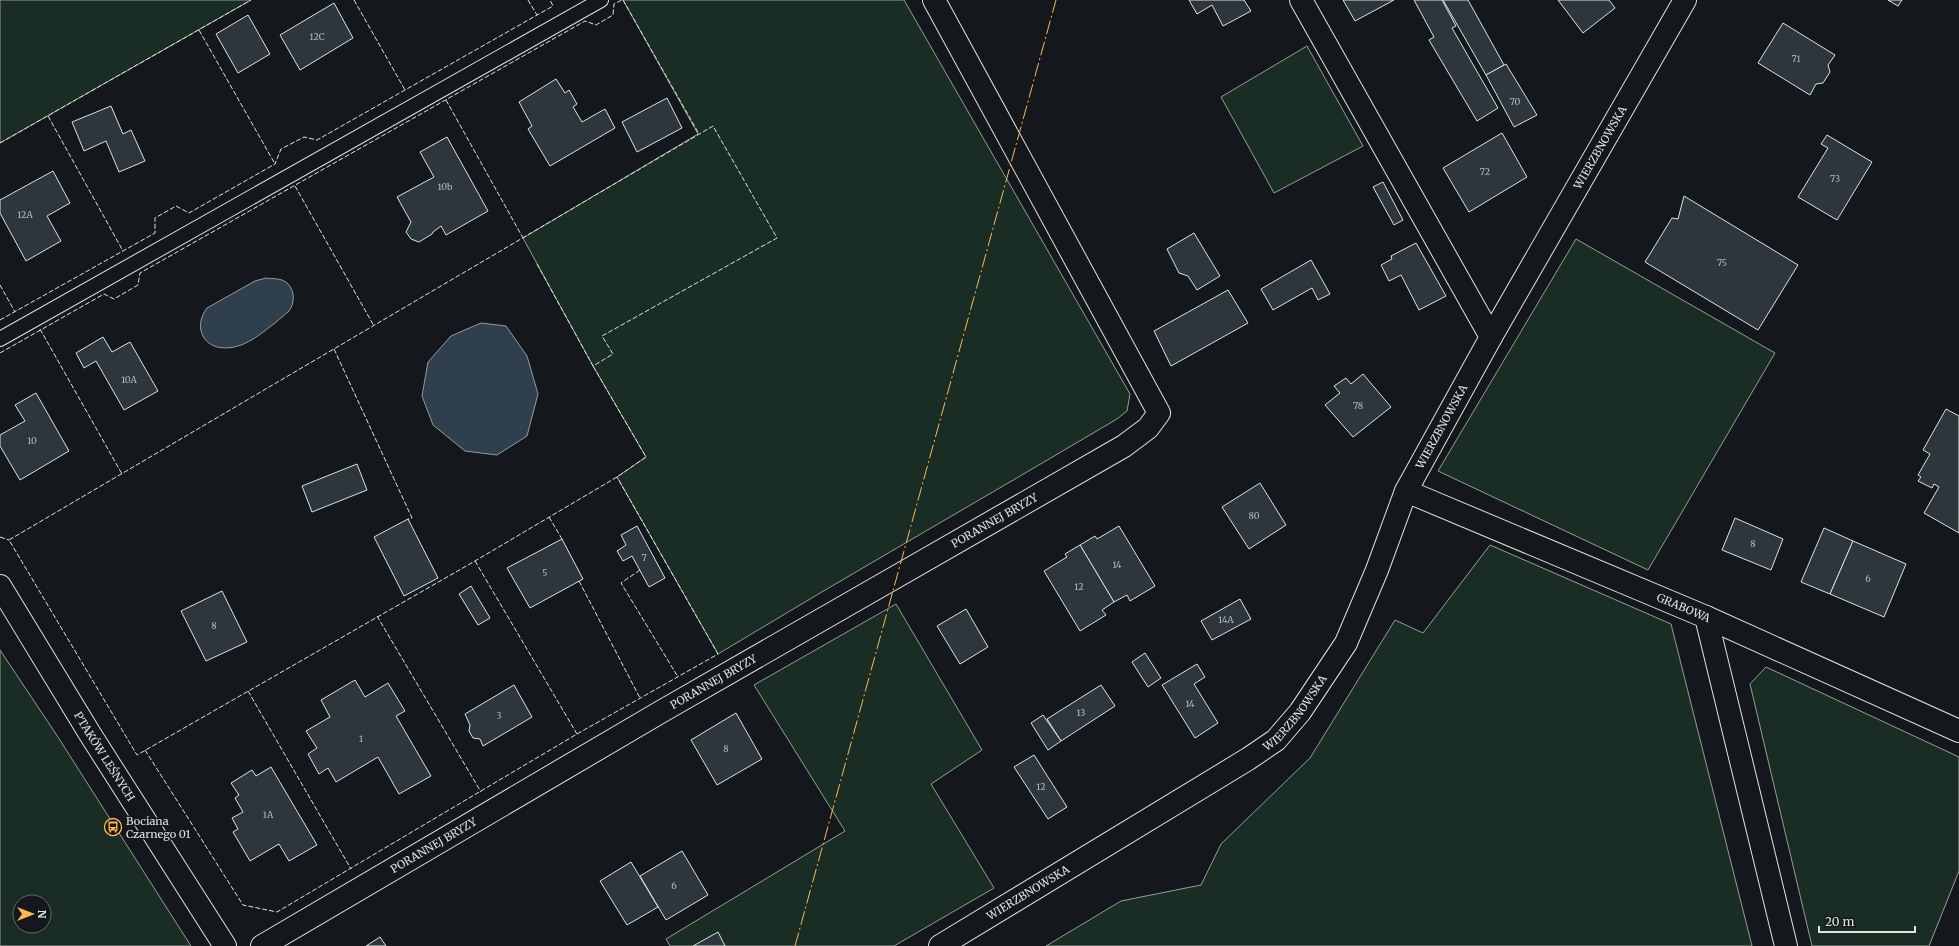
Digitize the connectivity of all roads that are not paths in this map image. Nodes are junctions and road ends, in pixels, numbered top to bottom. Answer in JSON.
{"nodes":[{"id":1,"x":601,"y":0,"type":"edge"},
{"id":2,"x":934,"y":0,"type":"edge"},
{"id":3,"x":1301,"y":0,"type":"edge"},
{"id":4,"x":1685,"y":0,"type":"edge"},
{"id":5,"x":1491,"y":337,"type":"junction"},
{"id":6,"x":0,"y":339,"type":"edge"},
{"id":7,"x":1406,"y":491,"type":"junction"},
{"id":8,"x":0,"y":586,"type":"edge"},
{"id":9,"x":1706,"y":617,"type":"junction"},
{"id":10,"x":1959,"y":731,"type":"edge"},
{"id":11,"x":225,"y":946,"type":"edge"},
{"id":12,"x":262,"y":946,"type":"edge"},
{"id":13,"x":940,"y":946,"type":"edge"},
{"id":14,"x":1786,"y":946,"type":"edge"}],
"edges":[{"from":1,"to":6,"type":"lane"},
{"from":2,"to":12,"type":"street","name":"PORANNEJ BRYZY"},
{"from":3,"to":5,"type":"street"},
{"from":4,"to":5,"type":"street","name":"WIERZBNOWSKA"},
{"from":5,"to":7,"type":"street","name":"WIERZBNOWSKA"},
{"from":7,"to":9,"type":"street","name":"GRABOWA"},
{"from":7,"to":13,"type":"street","name":"WIERZBNOWSKA"},
{"from":8,"to":11,"type":"street","name":"PTAKÓW LEŚNYCH"},
{"from":9,"to":10,"type":"street","name":"GRABOWA"},
{"from":9,"to":14,"type":"street"}]}
